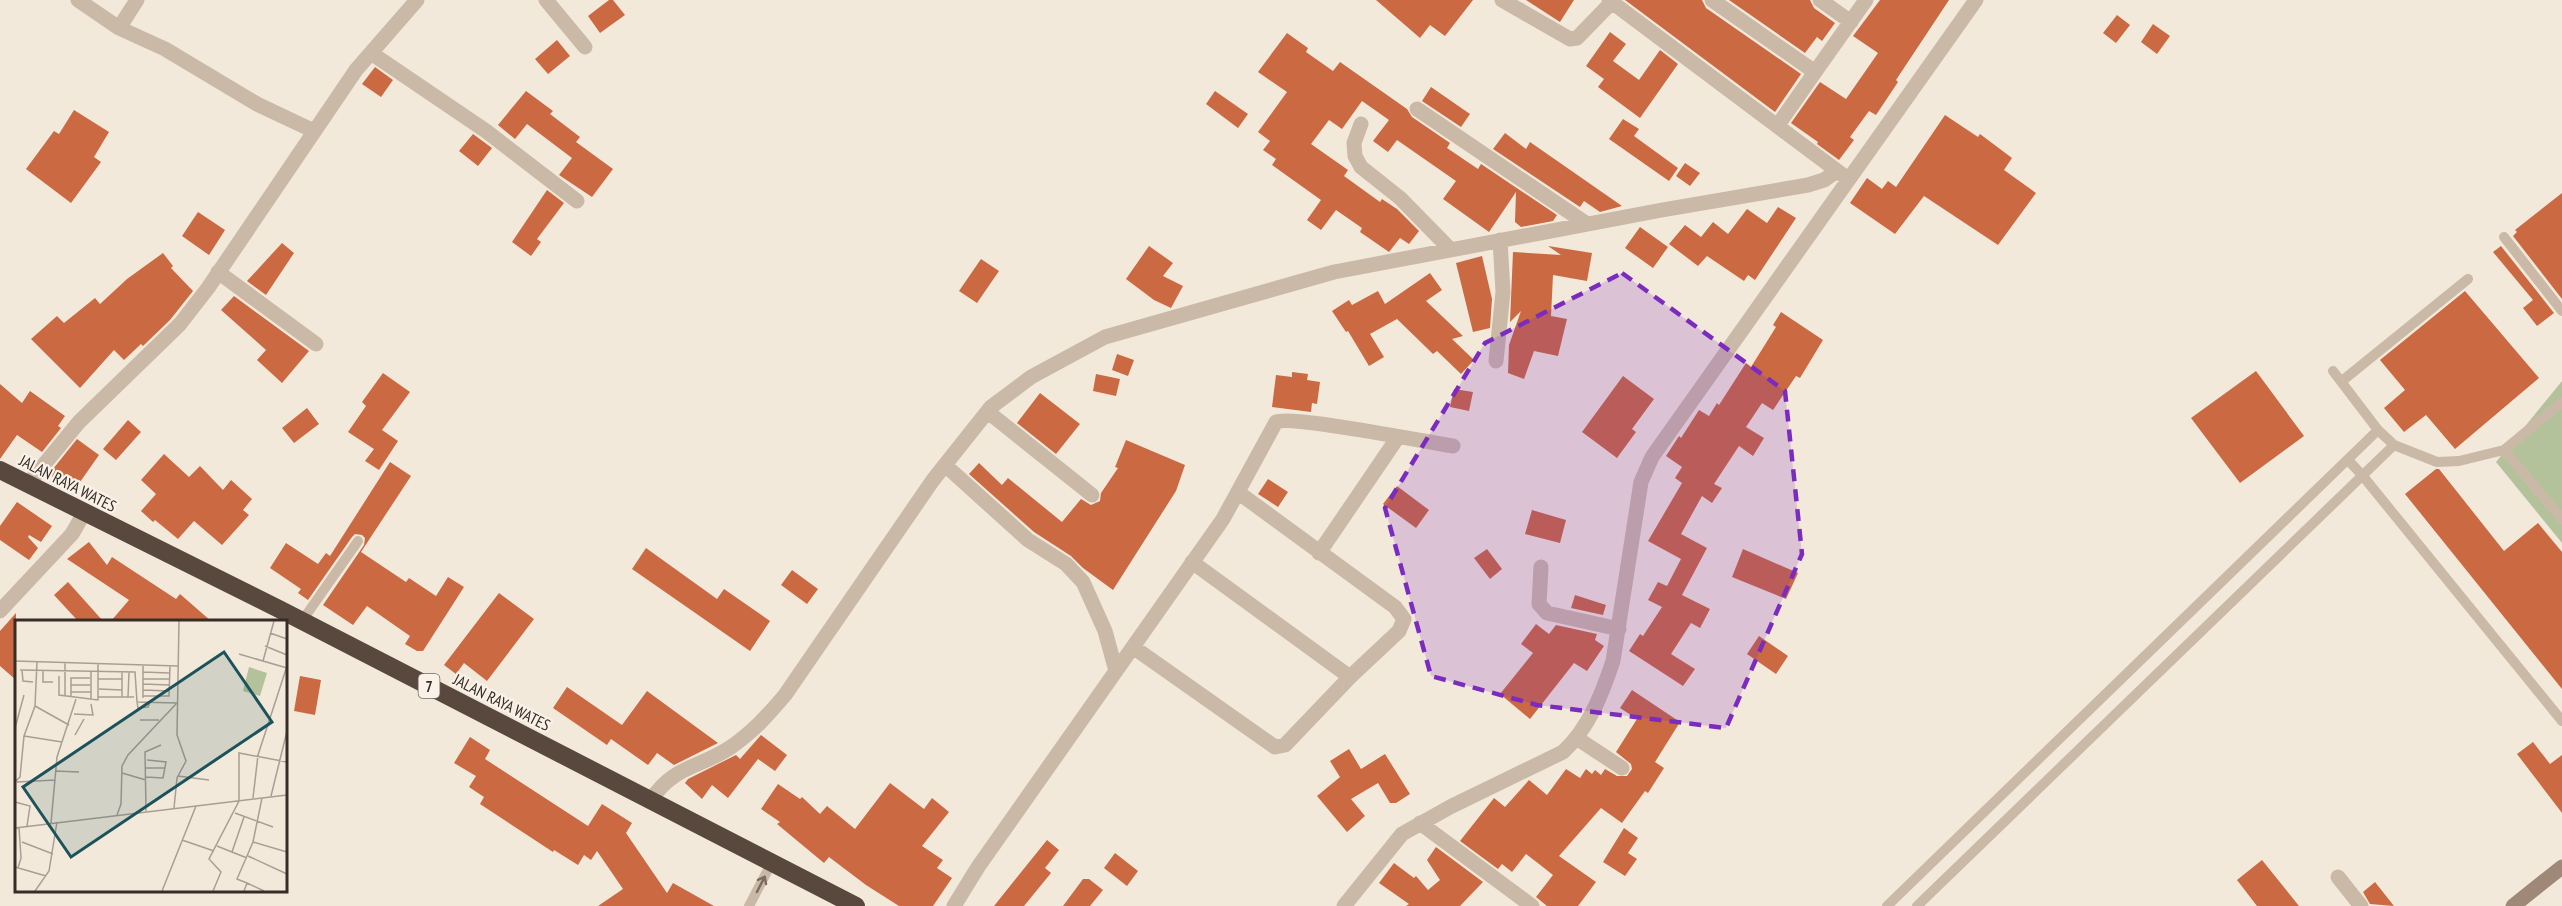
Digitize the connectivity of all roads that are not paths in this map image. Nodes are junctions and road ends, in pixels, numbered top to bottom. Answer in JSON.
{"nodes":[{"id":1,"x":78,"y":0,"type":"edge"},
{"id":2,"x":137,"y":0,"type":"edge"},
{"id":3,"x":417,"y":0,"type":"edge"},
{"id":4,"x":546,"y":0,"type":"edge"},
{"id":5,"x":1502,"y":0,"type":"edge"},
{"id":6,"x":1712,"y":0,"type":"edge"},
{"id":7,"x":1820,"y":0,"type":"edge"},
{"id":8,"x":1866,"y":0,"type":"edge"},
{"id":9,"x":1976,"y":0,"type":"edge"},
{"id":10,"x":1610,"y":1,"type":"edge"},
{"id":11,"x":1851,"y":22,"type":"junction"},
{"id":12,"x":119,"y":28,"type":"junction"},
{"id":13,"x":585,"y":47,"type":"dead end"},
{"id":14,"x":371,"y":53,"type":"junction"},
{"id":15,"x":1815,"y":72,"type":"junction"},
{"id":16,"x":1417,"y":109,"type":"dead end"},
{"id":17,"x":1361,"y":124,"type":"dead end"},
{"id":18,"x":1778,"y":125,"type":"junction"},
{"id":19,"x":314,"y":131,"type":"junction"},
{"id":20,"x":1843,"y":175,"type":"junction"},
{"id":21,"x":577,"y":201,"type":"dead end"},
{"id":22,"x":1587,"y":224,"type":"junction"},
{"id":23,"x":2504,"y":237,"type":"dead end"},
{"id":24,"x":1500,"y":240,"type":"junction"},
{"id":25,"x":1451,"y":250,"type":"junction"},
{"id":26,"x":218,"y":272,"type":"junction"},
{"id":27,"x":2468,"y":279,"type":"dead end"},
{"id":28,"x":2562,"y":311,"type":"edge"},
{"id":29,"x":316,"y":344,"type":"dead end"},
{"id":30,"x":1496,"y":361,"type":"dead end"},
{"id":31,"x":2333,"y":370,"type":"dead end"},
{"id":32,"x":2342,"y":381,"type":"junction"},
{"id":33,"x":2562,"y":402,"type":"edge"},
{"id":34,"x":987,"y":412,"type":"junction"},
{"id":35,"x":2378,"y":430,"type":"junction"},
{"id":36,"x":1398,"y":437,"type":"junction"},
{"id":37,"x":2394,"y":445,"type":"junction"},
{"id":38,"x":1453,"y":446,"type":"dead end"},
{"id":39,"x":2504,"y":450,"type":"junction"},
{"id":40,"x":2348,"y":460,"type":"junction"},
{"id":41,"x":945,"y":465,"type":"junction"},
{"id":42,"x":0,"y":470,"type":"edge"},
{"id":43,"x":2362,"y":475,"type":"junction"},
{"id":44,"x":28,"y":484,"type":"junction"},
{"id":45,"x":1239,"y":494,"type":"junction"},
{"id":46,"x":1092,"y":495,"type":"dead end"},
{"id":47,"x":84,"y":513,"type":"junction"},
{"id":48,"x":2562,"y":519,"type":"edge"},
{"id":49,"x":358,"y":542,"type":"dead end"},
{"id":50,"x":1319,"y":554,"type":"junction"},
{"id":51,"x":1192,"y":562,"type":"junction"},
{"id":52,"x":1541,"y":567,"type":"dead end"},
{"id":53,"x":0,"y":611,"type":"edge"},
{"id":54,"x":302,"y":621,"type":"junction"},
{"id":55,"x":1619,"y":629,"type":"junction"},
{"id":56,"x":1133,"y":647,"type":"junction"},
{"id":57,"x":1116,"y":671,"type":"junction"},
{"id":58,"x":1350,"y":677,"type":"junction"},
{"id":59,"x":2562,"y":721,"type":"edge"},
{"id":60,"x":1578,"y":739,"type":"junction"},
{"id":61,"x":1622,"y":768,"type":"dead end"},
{"id":62,"x":651,"y":800,"type":"junction"},
{"id":63,"x":1420,"y":823,"type":"junction"},
{"id":64,"x":772,"y":862,"type":"junction"},
{"id":65,"x":2562,"y":867,"type":"edge"},
{"id":66,"x":2338,"y":877,"type":"dead end"},
{"id":67,"x":849,"y":904,"type":"edge"},
{"id":68,"x":749,"y":906,"type":"edge"},
{"id":69,"x":954,"y":906,"type":"edge"},
{"id":70,"x":1344,"y":906,"type":"edge"},
{"id":71,"x":1532,"y":906,"type":"edge"},
{"id":72,"x":1887,"y":906,"type":"edge"},
{"id":73,"x":1917,"y":906,"type":"edge"},
{"id":74,"x":2361,"y":906,"type":"edge"},
{"id":75,"x":2513,"y":906,"type":"edge"}],
"edges":[{"from":1,"to":12,"type":"street"},
{"from":2,"to":12,"type":"street"},
{"from":3,"to":14,"type":"street"},
{"from":4,"to":13,"type":"street"},
{"from":5,"to":10,"type":"street"},
{"from":6,"to":15,"type":"street"},
{"from":7,"to":11,"type":"street"},
{"from":8,"to":11,"type":"street"},
{"from":9,"to":20,"type":"street"},
{"from":10,"to":18,"type":"street"},
{"from":11,"to":15,"type":"street"},
{"from":12,"to":19,"type":"street"},
{"from":14,"to":19,"type":"street"},
{"from":14,"to":21,"type":"street"},
{"from":15,"to":18,"type":"street"},
{"from":16,"to":22,"type":"street"},
{"from":17,"to":25,"type":"street"},
{"from":18,"to":20,"type":"street"},
{"from":19,"to":26,"type":"street"},
{"from":20,"to":22,"type":"street"},
{"from":20,"to":55,"type":"street"},
{"from":22,"to":24,"type":"street"},
{"from":23,"to":28,"type":"lane"},
{"from":24,"to":25,"type":"street"},
{"from":24,"to":30,"type":"street"},
{"from":25,"to":34,"type":"street"},
{"from":26,"to":29,"type":"street"},
{"from":26,"to":44,"type":"street"},
{"from":27,"to":32,"type":"lane"},
{"from":31,"to":32,"type":"lane"},
{"from":32,"to":35,"type":"lane"},
{"from":33,"to":39,"type":"lane"},
{"from":34,"to":41,"type":"street"},
{"from":34,"to":46,"type":"street"},
{"from":35,"to":37,"type":"lane"},
{"from":35,"to":40,"type":"lane"},
{"from":36,"to":38,"type":"street"},
{"from":36,"to":45,"type":"street"},
{"from":36,"to":50,"type":"street"},
{"from":37,"to":39,"type":"lane"},
{"from":37,"to":43,"type":"lane"},
{"from":39,"to":48,"type":"lane"},
{"from":40,"to":43,"type":"lane"},
{"from":40,"to":72,"type":"lane"},
{"from":41,"to":57,"type":"street"},
{"from":41,"to":62,"type":"street"},
{"from":42,"to":44,"type":"highway","name":"JALAN RAYA WATES","number":"7"},
{"from":43,"to":59,"type":"lane"},
{"from":43,"to":73,"type":"lane"},
{"from":44,"to":47,"type":"highway","name":"JALAN RAYA WATES","number":"7"},
{"from":45,"to":50,"type":"street"},
{"from":45,"to":51,"type":"street"},
{"from":47,"to":53,"type":"street"},
{"from":47,"to":54,"type":"highway","name":"JALAN RAYA WATES","number":"7"},
{"from":49,"to":54,"type":"lane"},
{"from":50,"to":58,"type":"street"},
{"from":51,"to":56,"type":"street"},
{"from":51,"to":58,"type":"street"},
{"from":52,"to":55,"type":"street"},
{"from":54,"to":62,"type":"highway","name":"JALAN RAYA WATES","number":"7"},
{"from":55,"to":60,"type":"street"},
{"from":56,"to":57,"type":"street"},
{"from":56,"to":58,"type":"street"},
{"from":57,"to":69,"type":"street"},
{"from":60,"to":61,"type":"street"},
{"from":60,"to":63,"type":"street"},
{"from":62,"to":64,"type":"highway","name":"JALAN RAYA WATES","number":"7"},
{"from":63,"to":70,"type":"street"},
{"from":63,"to":71,"type":"street"},
{"from":64,"to":67,"type":"highway","name":"JALAN RAYA WATES","number":"7"},
{"from":68,"to":64,"type":"lane","one_way":true},
{"from":65,"to":75,"type":"street"},
{"from":66,"to":74,"type":"street"}]}
